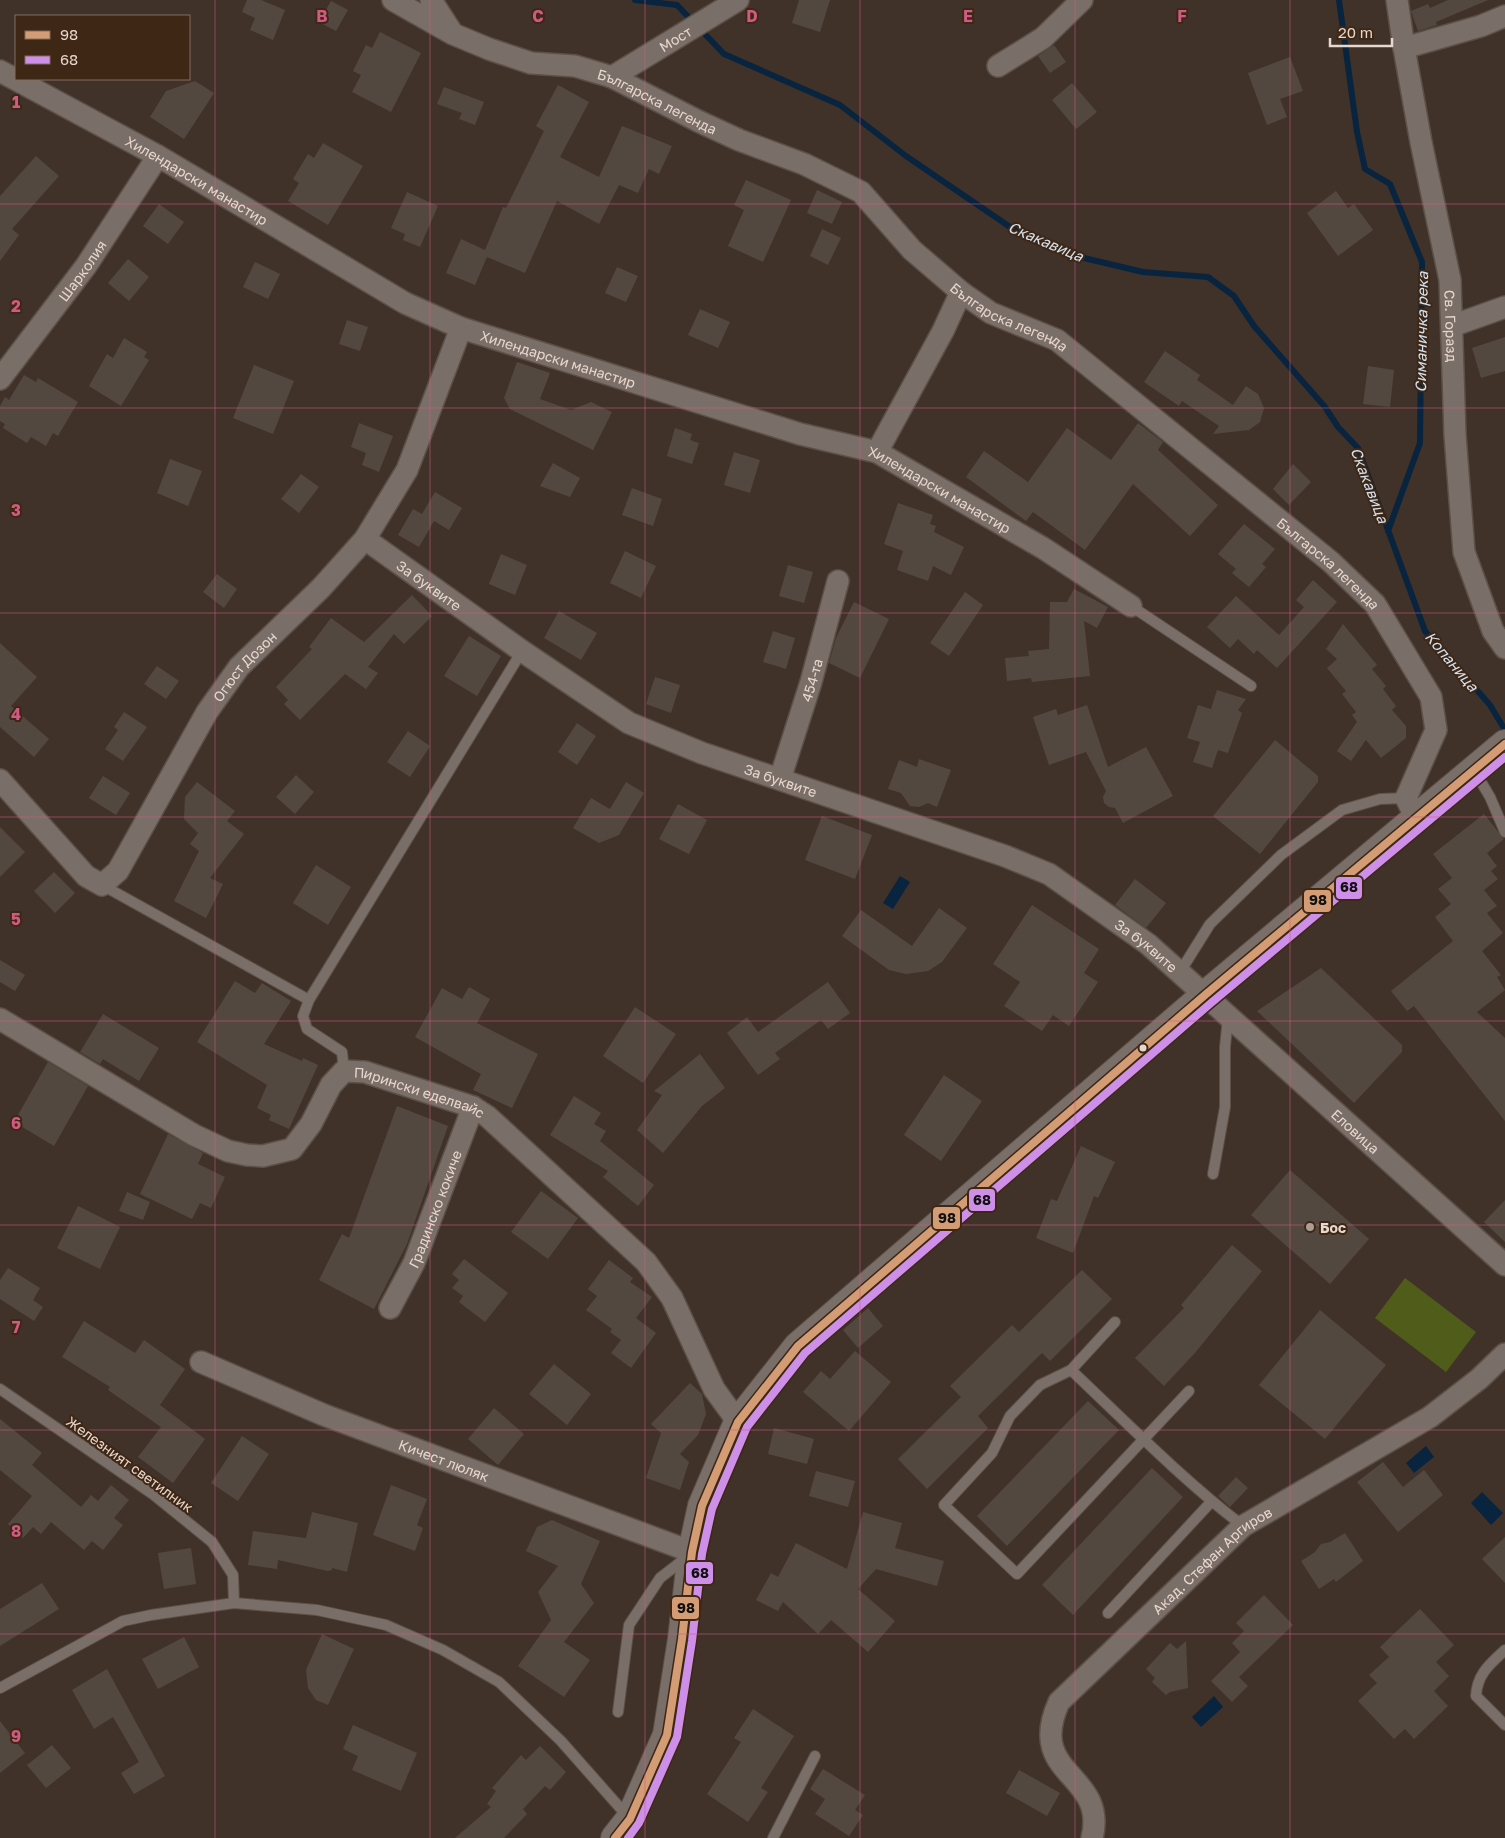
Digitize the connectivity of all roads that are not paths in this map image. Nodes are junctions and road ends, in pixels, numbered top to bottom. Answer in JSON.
{"nodes":[{"id":1,"x":394,"y":0,"type":"edge"},
{"id":2,"x":432,"y":0,"type":"edge"},
{"id":3,"x":738,"y":0,"type":"edge"},
{"id":4,"x":1082,"y":0,"type":"edge"},
{"id":5,"x":1398,"y":0,"type":"edge"},
{"id":6,"x":1505,"y":16,"type":"edge"},
{"id":7,"x":453,"y":34,"type":"junction"},
{"id":8,"x":1404,"y":48,"type":"junction"},
{"id":9,"x":998,"y":66,"type":"dead end"},
{"id":10,"x":0,"y":71,"type":"edge"},
{"id":11,"x":612,"y":77,"type":"junction"},
{"id":12,"x":15,"y":79,"type":"edge"},
{"id":13,"x":17,"y":80,"type":"edge"},
{"id":14,"x":158,"y":156,"type":"junction"},
{"id":15,"x":961,"y":292,"type":"junction"},
{"id":16,"x":1505,"y":307,"type":"edge"},
{"id":17,"x":1452,"y":326,"type":"junction"},
{"id":18,"x":462,"y":328,"type":"junction"},
{"id":19,"x":0,"y":379,"type":"edge"},
{"id":20,"x":878,"y":452,"type":"junction"},
{"id":21,"x":365,"y":539,"type":"junction"},
{"id":22,"x":838,"y":580,"type":"dead end"},
{"id":23,"x":1132,"y":606,"type":"joint"},
{"id":24,"x":1505,"y":648,"type":"edge"},
{"id":25,"x":522,"y":651,"type":"junction"},
{"id":26,"x":1251,"y":686,"type":"dead end"},
{"id":27,"x":1490,"y":757,"type":"edge"},
{"id":28,"x":780,"y":779,"type":"junction"},
{"id":29,"x":0,"y":780,"type":"edge"},
{"id":30,"x":1411,"y":808,"type":"junction"},
{"id":31,"x":1505,"y":832,"type":"edge"},
{"id":32,"x":102,"y":885,"type":"junction"},
{"id":33,"x":1180,"y":972,"type":"junction"},
{"id":34,"x":1205,"y":996,"type":"junction"},
{"id":35,"x":309,"y":1000,"type":"junction"},
{"id":36,"x":1228,"y":1016,"type":"junction"},
{"id":37,"x":0,"y":1018,"type":"edge"},
{"id":38,"x":344,"y":1071,"type":"junction"},
{"id":39,"x":473,"y":1107,"type":"junction"},
{"id":40,"x":1213,"y":1174,"type":"dead end"},
{"id":41,"x":1505,"y":1265,"type":"edge"},
{"id":42,"x":390,"y":1308,"type":"dead end"},
{"id":43,"x":1115,"y":1322,"type":"dead end"},
{"id":44,"x":1505,"y":1354,"type":"edge"},
{"id":45,"x":201,"y":1362,"type":"dead end"},
{"id":46,"x":1071,"y":1370,"type":"junction"},
{"id":47,"x":0,"y":1389,"type":"edge"},
{"id":48,"x":1189,"y":1391,"type":"dead end"},
{"id":49,"x":738,"y":1422,"type":"junction"},
{"id":50,"x":1144,"y":1439,"type":"junction"},
{"id":51,"x":1211,"y":1502,"type":"junction"},
{"id":52,"x":1243,"y":1526,"type":"junction"},
{"id":53,"x":691,"y":1553,"type":"junction"},
{"id":54,"x":234,"y":1604,"type":"junction"},
{"id":55,"x":1108,"y":1613,"type":"dead end"},
{"id":56,"x":1505,"y":1650,"type":"edge"},
{"id":57,"x":0,"y":1688,"type":"edge"},
{"id":58,"x":618,"y":1712,"type":"dead end"},
{"id":59,"x":1505,"y":1725,"type":"edge"},
{"id":60,"x":815,"y":1756,"type":"dead end"},
{"id":61,"x":627,"y":1832,"type":"edge"},
{"id":62,"x":773,"y":1838,"type":"edge"},
{"id":63,"x":1092,"y":1838,"type":"edge"}],
"edges":[{"from":1,"to":7,"type":"street","name":"Българска легенда"},
{"from":2,"to":7,"type":"street"},
{"from":3,"to":11,"type":"street","name":"Мост"},
{"from":4,"to":9,"type":"street"},
{"from":5,"to":8,"type":"street","name":"Св. Горазд"},
{"from":6,"to":8,"type":"street"},
{"from":7,"to":11,"type":"street","name":"Българска легенда"},
{"from":8,"to":17,"type":"street","name":"Св. Горазд"},
{"from":10,"to":12,"type":"street","name":"Хилендарски манастир"},
{"from":11,"to":15,"type":"street","name":"Българска легенда"},
{"from":13,"to":14,"type":"street","name":"Хилендарски манастир"},
{"from":14,"to":18,"type":"street","name":"Хилендарски манастир"},
{"from":14,"to":19,"type":"street","name":"Шарколия"},
{"from":15,"to":20,"type":"street"},
{"from":15,"to":30,"type":"street","name":"Българска легенда"},
{"from":16,"to":17,"type":"street"},
{"from":17,"to":24,"type":"street","name":"Св. Горазд"},
{"from":18,"to":20,"type":"street","name":"Хилендарски манастир"},
{"from":18,"to":21,"type":"street","name":"Огюст Дозон"},
{"from":20,"to":23,"type":"street","name":"Хилендарски манастир"},
{"from":21,"to":25,"type":"street","name":"За буквите"},
{"from":21,"to":32,"type":"street","name":"Огюст Дозон"},
{"from":22,"to":28,"type":"street","name":"454-та"},
{"from":23,"to":26,"type":"lane"},
{"from":25,"to":28,"type":"street","name":"За буквите"},
{"from":25,"to":35,"type":"lane"},
{"from":27,"to":30,"type":"street"},
{"from":27,"to":31,"type":"lane"},
{"from":28,"to":33,"type":"street","name":"За буквите"},
{"from":29,"to":32,"type":"street"},
{"from":30,"to":33,"type":"lane"},
{"from":30,"to":34,"type":"street"},
{"from":32,"to":35,"type":"lane"},
{"from":33,"to":34,"type":"street","name":"За буквите"},
{"from":34,"to":36,"type":"street","name":"Еловица"},
{"from":34,"to":49,"type":"street"},
{"from":35,"to":38,"type":"lane"},
{"from":36,"to":40,"type":"lane"},
{"from":36,"to":41,"type":"street","name":"Еловица"},
{"from":37,"to":38,"type":"street","name":"Пирински еделвайс"},
{"from":38,"to":39,"type":"street","name":"Пирински еделвайс"},
{"from":39,"to":42,"type":"street","name":"Градинско кокиче"},
{"from":39,"to":49,"type":"street","name":"Пирински еделвайс"},
{"from":43,"to":46,"type":"lane"},
{"from":44,"to":52,"type":"street","name":"Акад. Стефан Аргиров"},
{"from":45,"to":53,"type":"street","name":"Кичест люляк"},
{"from":46,"to":50,"type":"lane"},
{"from":46,"to":50,"type":"lane"},
{"from":47,"to":54,"type":"lane","name":"Железният светилник"},
{"from":48,"to":50,"type":"lane"},
{"from":49,"to":53,"type":"street"},
{"from":50,"to":51,"type":"lane"},
{"from":51,"to":52,"type":"lane"},
{"from":51,"to":55,"type":"lane"},
{"from":52,"to":63,"type":"street","name":"Акад. Стефан Аргиров"},
{"from":53,"to":58,"type":"lane"},
{"from":53,"to":61,"type":"street"},
{"from":54,"to":57,"type":"lane"},
{"from":54,"to":61,"type":"lane"},
{"from":56,"to":59,"type":"lane"},
{"from":60,"to":62,"type":"lane"}]}
